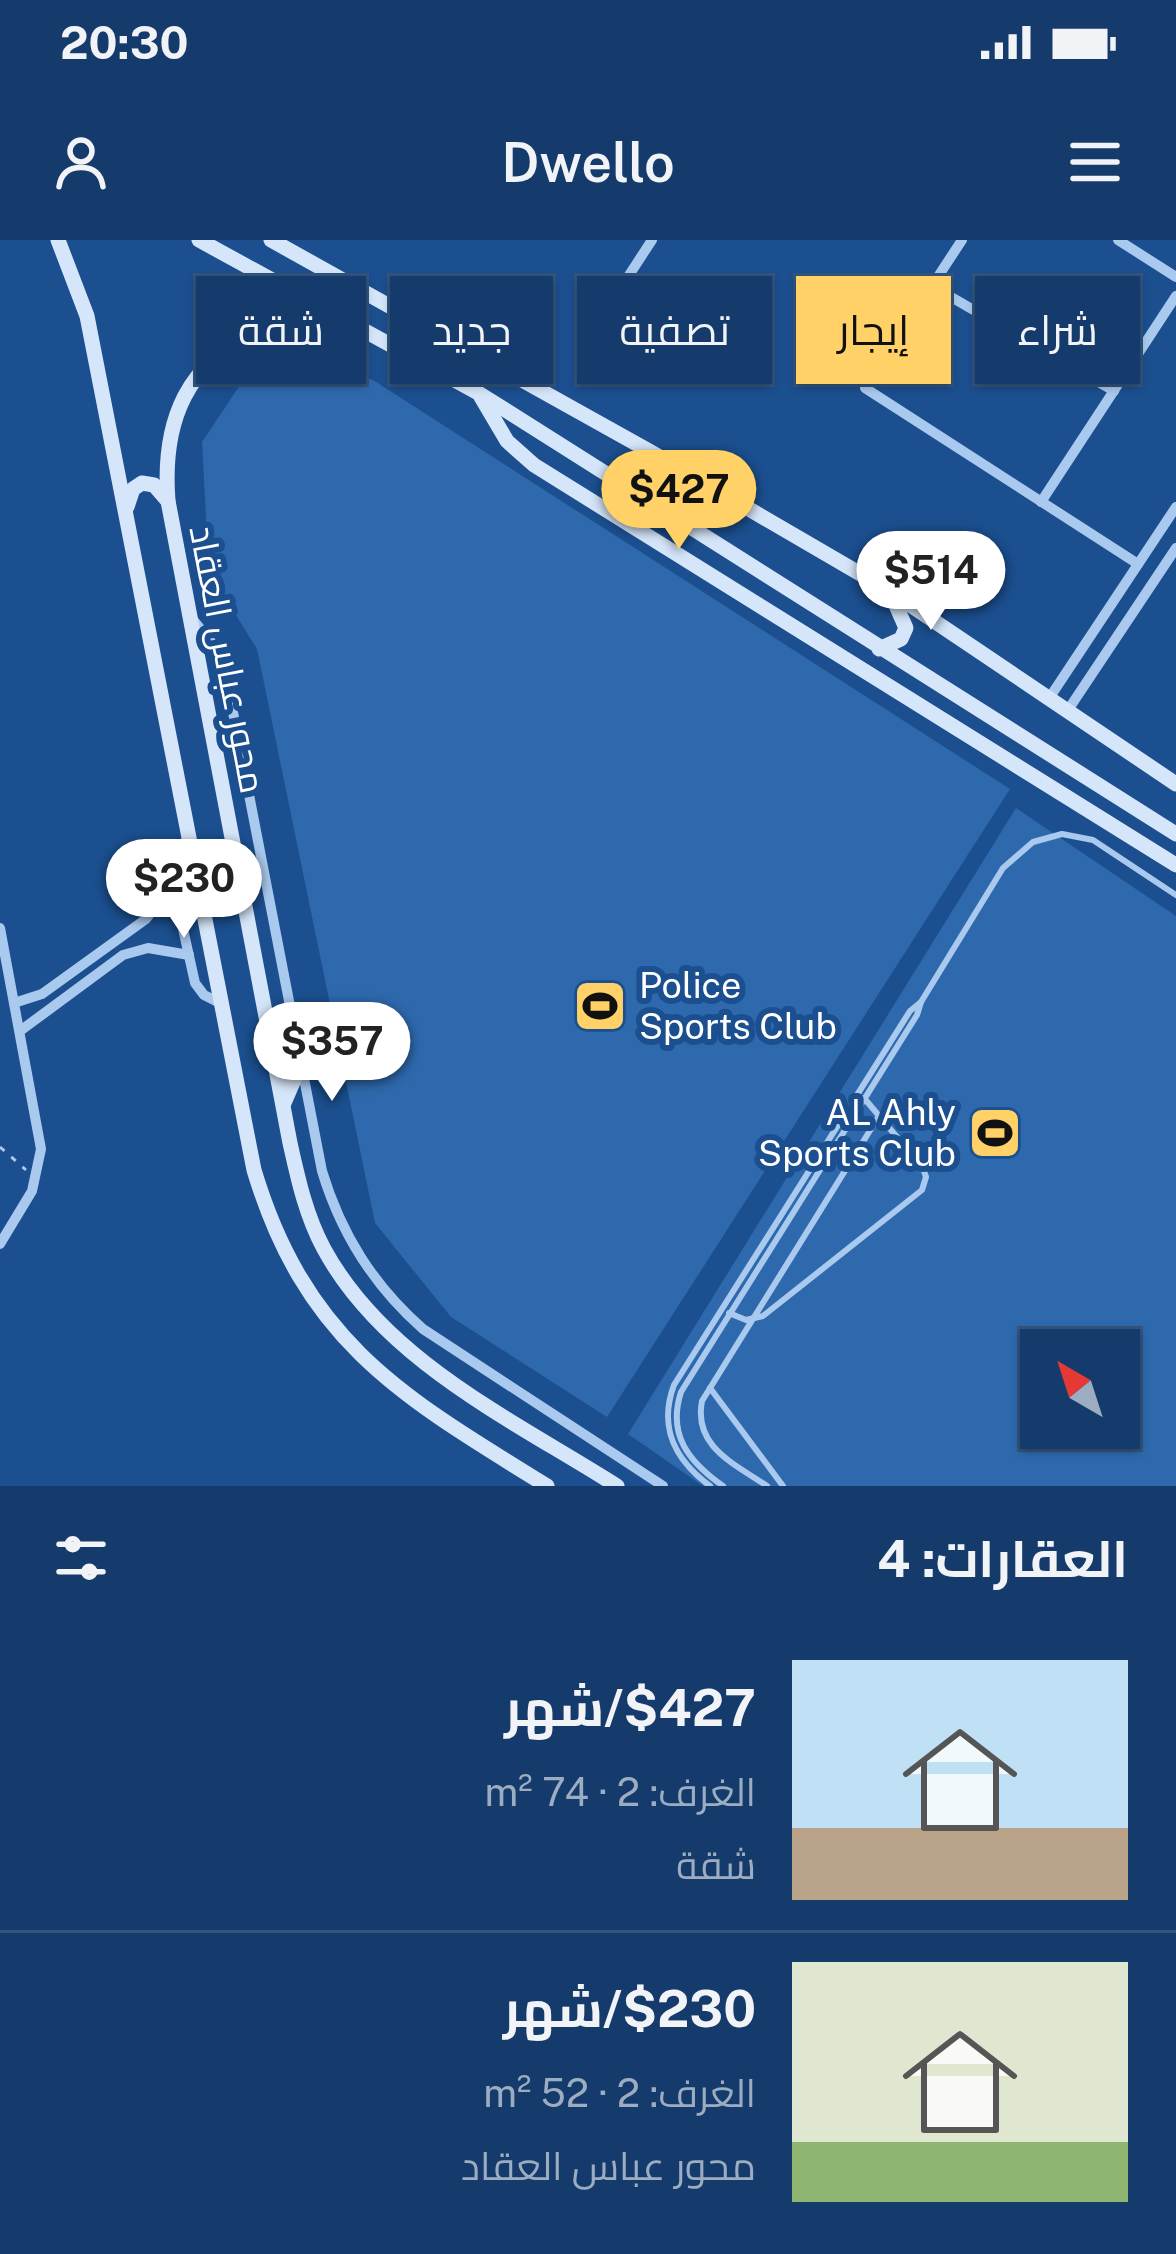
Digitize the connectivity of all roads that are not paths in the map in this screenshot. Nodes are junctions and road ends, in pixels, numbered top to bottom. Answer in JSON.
{"nodes":[{"id":1,"x":58,"y":240,"type":"edge"},
{"id":2,"x":199,"y":240,"type":"edge"},
{"id":3,"x":271,"y":240,"type":"edge"},
{"id":4,"x":652,"y":240,"type":"edge"},
{"id":5,"x":962,"y":240,"type":"edge"},
{"id":6,"x":1118,"y":240,"type":"edge"},
{"id":7,"x":266,"y":276,"type":"edge"},
{"id":8,"x":629,"y":276,"type":"edge"},
{"id":9,"x":939,"y":276,"type":"edge"},
{"id":10,"x":1176,"y":277,"type":"edge"},
{"id":11,"x":1176,"y":296,"type":"edge"},
{"id":12,"x":951,"y":297,"type":"edge"},
{"id":13,"x":366,"y":329,"type":"edge"},
{"id":14,"x":196,"y":380,"type":"edge"},
{"id":15,"x":868,"y":384,"type":"edge"},
{"id":16,"x":1114,"y":391,"type":"junction"},
{"id":17,"x":480,"y":394,"type":"junction"},
{"id":18,"x":168,"y":501,"type":"junction"},
{"id":19,"x":1041,"y":502,"type":"junction"},
{"id":20,"x":1176,"y":507,"type":"edge"},
{"id":21,"x":126,"y":512,"type":"junction"},
{"id":22,"x":1176,"y":548,"type":"edge"},
{"id":23,"x":1138,"y":564,"type":"junction"},
{"id":24,"x":888,"y":590,"type":"junction"},
{"id":25,"x":190,"y":616,"type":"junction"},
{"id":26,"x":879,"y":649,"type":"junction"},
{"id":27,"x":1050,"y":698,"type":"junction"},
{"id":28,"x":1068,"y":710,"type":"junction"},
{"id":29,"x":1083,"y":773,"type":"junction"},
{"id":30,"x":1176,"y":784,"type":"edge"},
{"id":31,"x":1068,"y":795,"type":"junction"},
{"id":32,"x":1176,"y":834,"type":"edge"},
{"id":33,"x":190,"y":836,"type":"junction"},
{"id":34,"x":1176,"y":865,"type":"edge"},
{"id":35,"x":173,"y":883,"type":"junction"},
{"id":36,"x":1176,"y":895,"type":"edge"},
{"id":37,"x":0,"y":928,"type":"edge"},
{"id":38,"x":99,"y":952,"type":"junction"},
{"id":39,"x":189,"y":955,"type":"junction"},
{"id":40,"x":109,"y":965,"type":"junction"},
{"id":41,"x":74,"y":970,"type":"junction"},
{"id":42,"x":84,"y":983,"type":"junction"},
{"id":43,"x":52,"y":987,"type":"junction"},
{"id":44,"x":62,"y":999,"type":"junction"},
{"id":45,"x":920,"y":1002,"type":"junction"},
{"id":46,"x":14,"y":1003,"type":"junction"},
{"id":47,"x":222,"y":1004,"type":"junction"},
{"id":48,"x":20,"y":1031,"type":"junction"},
{"id":49,"x":300,"y":1066,"type":"junction"},
{"id":50,"x":864,"y":1098,"type":"junction"},
{"id":51,"x":283,"y":1106,"type":"junction"},
{"id":52,"x":879,"y":1116,"type":"junction"},
{"id":53,"x":0,"y":1244,"type":"edge"},
{"id":54,"x":728,"y":1313,"type":"junction"},
{"id":55,"x":751,"y":1320,"type":"junction"},
{"id":56,"x":710,"y":1387,"type":"junction"},
{"id":57,"x":547,"y":1486,"type":"edge"},
{"id":58,"x":617,"y":1486,"type":"edge"},
{"id":59,"x":663,"y":1486,"type":"edge"},
{"id":60,"x":710,"y":1486,"type":"edge"},
{"id":61,"x":723,"y":1486,"type":"edge"},
{"id":62,"x":767,"y":1486,"type":"edge"},
{"id":63,"x":783,"y":1486,"type":"edge"}],
"edges":[{"from":1,"to":21,"type":"main road","name":"محور عباس العقاد"},
{"from":2,"to":7,"type":"main road"},
{"from":3,"to":24,"type":"main road"},
{"from":4,"to":8,"type":"street"},
{"from":5,"to":9,"type":"street"},
{"from":6,"to":10,"type":"street"},
{"from":11,"to":16,"type":"street"},
{"from":12,"to":16,"type":"street"},
{"from":13,"to":17,"type":"main road"},
{"from":14,"to":18,"type":"main road","name":"محور عباس العقاد"},
{"from":15,"to":19,"type":"street"},
{"from":16,"to":19,"type":"street"},
{"from":17,"to":26,"type":"main road"},
{"from":17,"to":31,"type":"main road"},
{"from":18,"to":21,"type":"main road"},
{"from":18,"to":25,"type":"main road","name":"محور عباس العقاد"},
{"from":19,"to":23,"type":"street"},
{"from":20,"to":23,"type":"street"},
{"from":21,"to":33,"type":"main road","name":"محور عباس العقاد"},
{"from":22,"to":28,"type":"street"},
{"from":23,"to":27,"type":"street"},
{"from":24,"to":26,"type":"main road"},
{"from":24,"to":27,"type":"main road"},
{"from":25,"to":49,"type":"street"},
{"from":25,"to":51,"type":"main road","name":"محور عباس العقاد"},
{"from":26,"to":29,"type":"main road"},
{"from":27,"to":28,"type":"main road"},
{"from":28,"to":30,"type":"main road"},
{"from":29,"to":31,"type":"main road"},
{"from":29,"to":32,"type":"main road"},
{"from":31,"to":34,"type":"main road"},
{"from":33,"to":35,"type":"street"},
{"from":33,"to":47,"type":"main road","name":"محور عباس العقاد"},
{"from":35,"to":38,"type":"street"},
{"from":35,"to":39,"type":"street"},
{"from":36,"to":45,"type":"lane"},
{"from":37,"to":46,"type":"street"},
{"from":38,"to":40,"type":"street"},
{"from":38,"to":41,"type":"street"},
{"from":39,"to":40,"type":"street"},
{"from":39,"to":47,"type":"street"},
{"from":40,"to":42,"type":"street"},
{"from":41,"to":42,"type":"street"},
{"from":41,"to":43,"type":"street"},
{"from":42,"to":44,"type":"street"},
{"from":43,"to":44,"type":"street"},
{"from":43,"to":46,"type":"street"},
{"from":44,"to":48,"type":"street"},
{"from":45,"to":50,"type":"lane"},
{"from":45,"to":60,"type":"lane"},
{"from":46,"to":48,"type":"street"},
{"from":47,"to":57,"type":"main road","name":"محور عباس العقاد"},
{"from":48,"to":53,"type":"street"},
{"from":49,"to":51,"type":"main road"},
{"from":49,"to":59,"type":"street"},
{"from":50,"to":52,"type":"lane"},
{"from":50,"to":54,"type":"lane"},
{"from":51,"to":58,"type":"main road","name":"محور عباس العقاد"},
{"from":52,"to":55,"type":"lane"},
{"from":52,"to":55,"type":"lane"},
{"from":54,"to":55,"type":"lane"},
{"from":54,"to":61,"type":"lane"},
{"from":55,"to":56,"type":"lane"},
{"from":56,"to":62,"type":"lane"},
{"from":56,"to":63,"type":"lane"}]}
